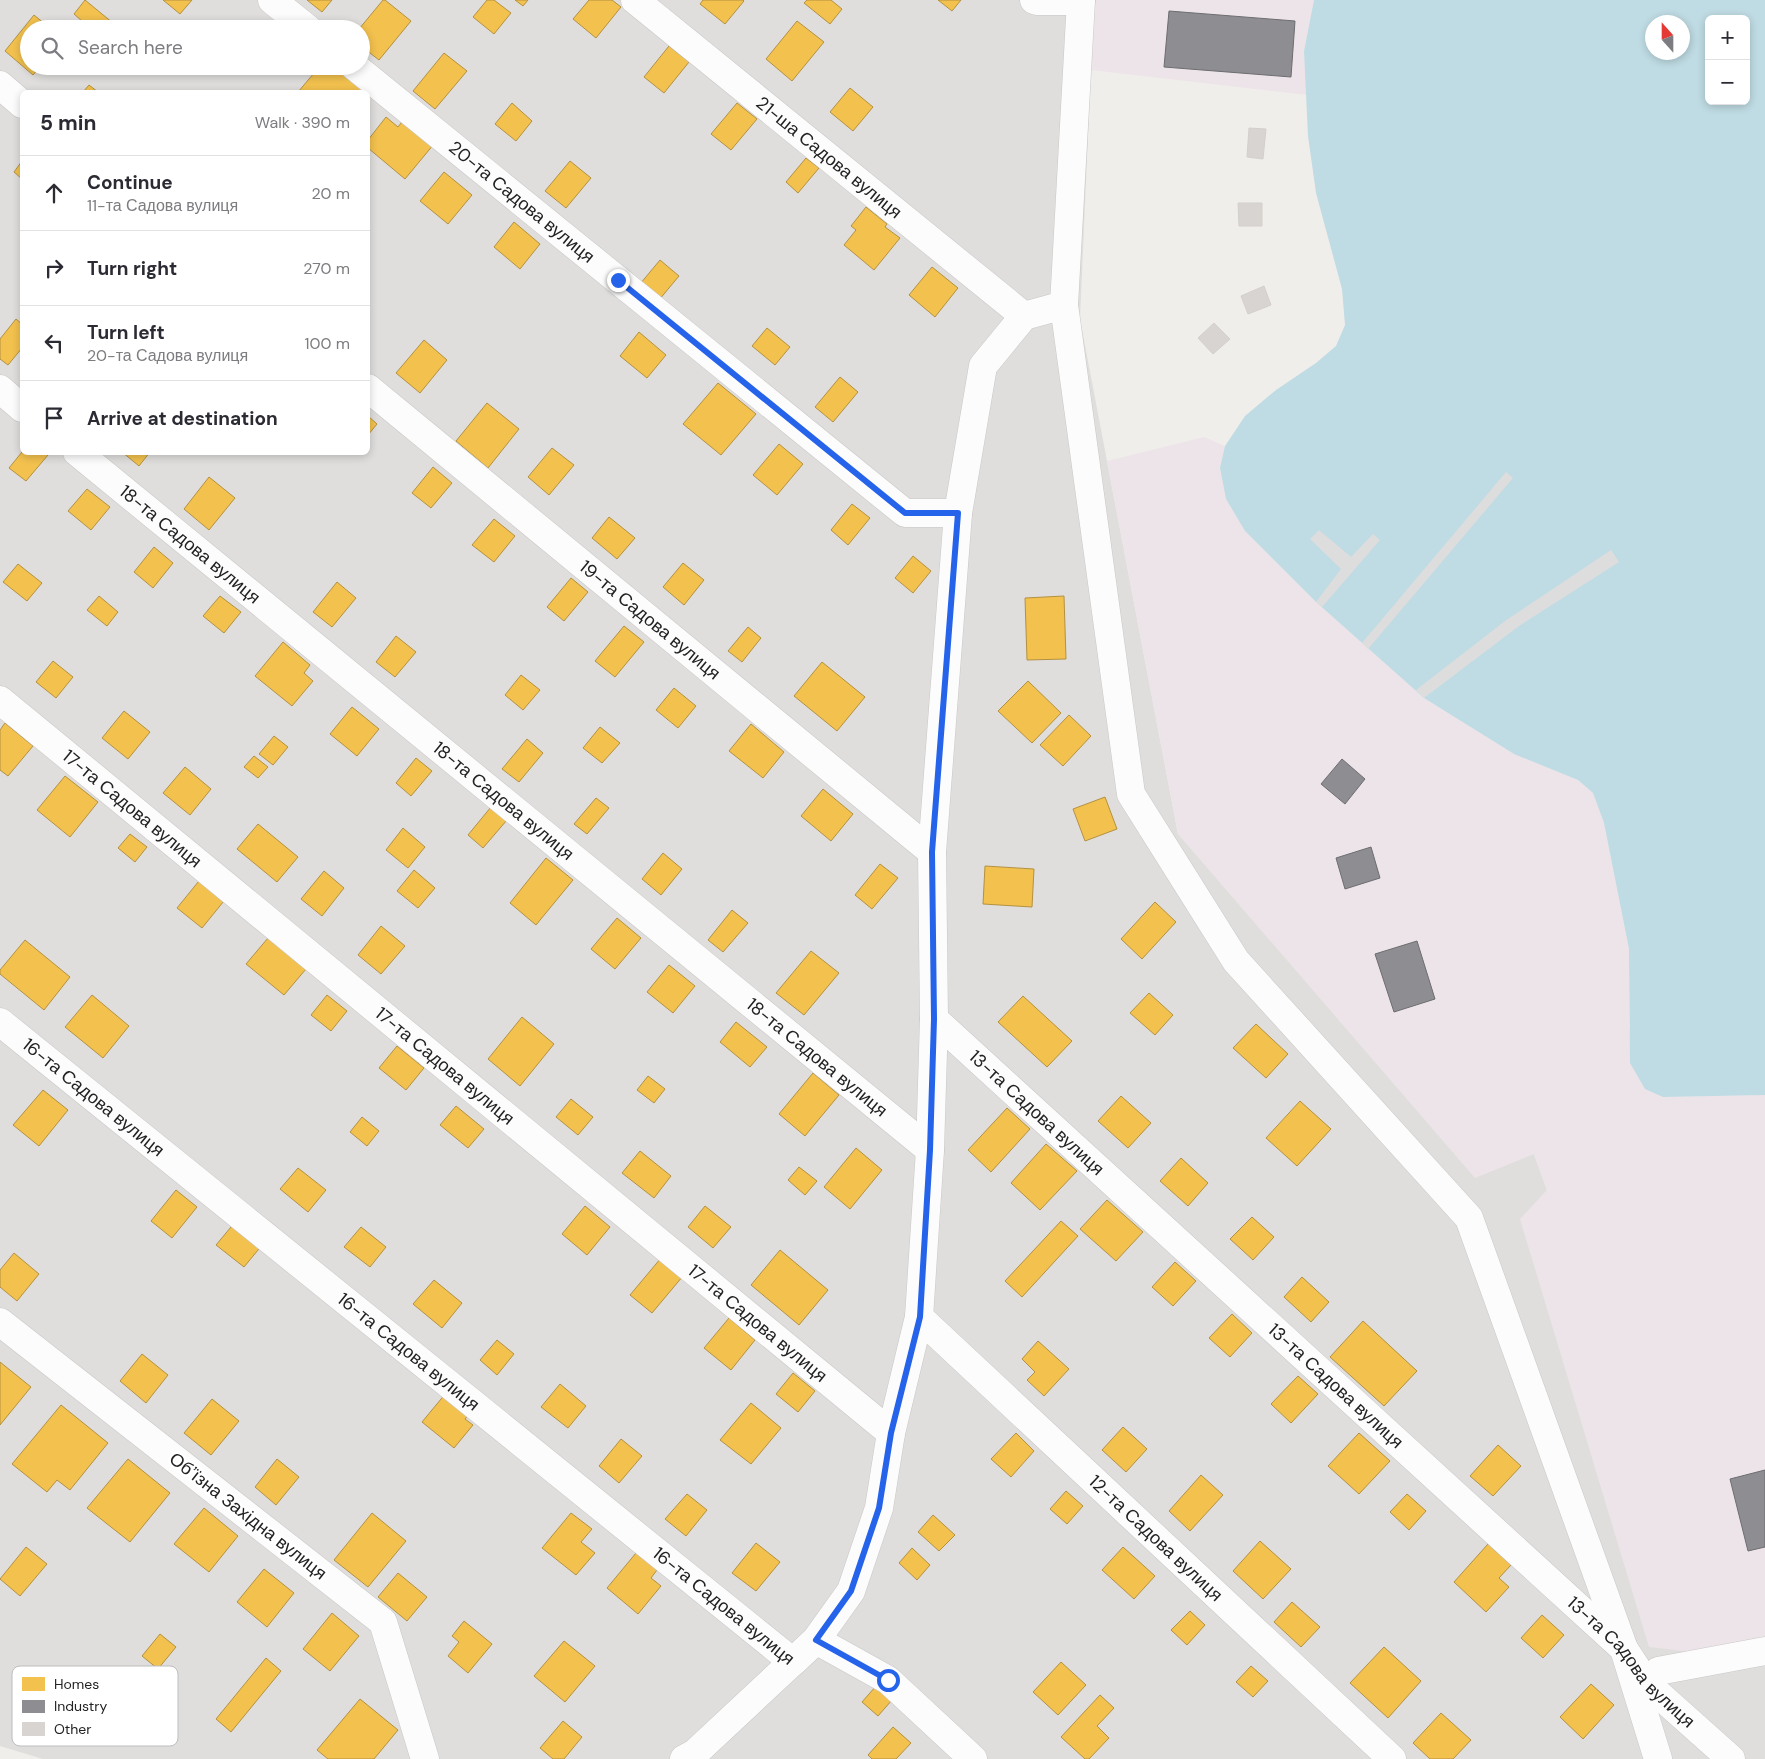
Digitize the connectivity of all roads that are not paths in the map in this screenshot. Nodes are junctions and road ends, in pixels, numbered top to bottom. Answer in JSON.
{"nodes":[{"id":1,"x":272,"y":0,"type":"edge"},
{"id":2,"x":635,"y":0,"type":"edge"},
{"id":3,"x":1034,"y":0,"type":"edge"},
{"id":4,"x":1081,"y":1,"type":"edge"},
{"id":5,"x":297,"y":20,"type":"edge"},
{"id":6,"x":365,"y":75,"type":"edge"},
{"id":7,"x":0,"y":85,"type":"edge"},
{"id":8,"x":20,"y":102,"type":"edge"},
{"id":9,"x":1064,"y":305,"type":"junction"},
{"id":10,"x":1024,"y":316,"type":"junction"},
{"id":11,"x":0,"y":389,"type":"edge"},
{"id":12,"x":370,"y":390,"type":"edge"},
{"id":13,"x":20,"y":406,"type":"edge"},
{"id":14,"x":81,"y":455,"type":"edge"},
{"id":15,"x":958,"y":513,"type":"junction"},
{"id":16,"x":0,"y":700,"type":"edge"},
{"id":17,"x":932,"y":852,"type":"junction"},
{"id":18,"x":934,"y":1019,"type":"junction"},
{"id":19,"x":0,"y":1022,"type":"edge"},
{"id":20,"x":930,"y":1150,"type":"junction"},
{"id":21,"x":920,"y":1317,"type":"junction"},
{"id":22,"x":0,"y":1322,"type":"edge"},
{"id":23,"x":891,"y":1433,"type":"junction"},
{"id":24,"x":816,"y":1640,"type":"junction"},
{"id":25,"x":1624,"y":1649,"type":"junction"},
{"id":26,"x":1765,"y":1651,"type":"edge"},
{"id":27,"x":792,"y":1662,"type":"junction"},
{"id":28,"x":1648,"y":1684,"type":"junction"},
{"id":29,"x":692,"y":1757,"type":"edge"},
{"id":30,"x":425,"y":1759,"type":"edge"},
{"id":31,"x":973,"y":1759,"type":"edge"},
{"id":32,"x":1392,"y":1759,"type":"edge"},
{"id":33,"x":1658,"y":1759,"type":"edge"},
{"id":34,"x":1731,"y":1759,"type":"edge"}],
"edges":[{"from":1,"to":5,"type":"street"},
{"from":2,"to":10,"type":"street","name":"21-ша Садова вулиця"},
{"from":3,"to":4,"type":"street"},
{"from":4,"to":9,"type":"street"},
{"from":6,"to":15,"type":"street","name":"20-та Садова вулиця"},
{"from":7,"to":8,"type":"street"},
{"from":9,"to":10,"type":"street"},
{"from":9,"to":25,"type":"street"},
{"from":10,"to":15,"type":"street","name":"16-та Садова вулиця"},
{"from":11,"to":13,"type":"street"},
{"from":12,"to":17,"type":"street","name":"19-та Садова вулиця"},
{"from":14,"to":20,"type":"street","name":"18-та Садова вулиця"},
{"from":15,"to":17,"type":"street","name":"16-та Садова вулиця"},
{"from":16,"to":23,"type":"street","name":"17-та Садова вулиця"},
{"from":17,"to":18,"type":"street","name":"16-та Садова вулиця"},
{"from":18,"to":20,"type":"street","name":"16-та Садова вулиця"},
{"from":18,"to":25,"type":"street","name":"13-та Садова вулиця"},
{"from":19,"to":27,"type":"street","name":"16-та Садова вулиця"},
{"from":20,"to":21,"type":"street","name":"16-та Садова вулиця"},
{"from":21,"to":23,"type":"street","name":"16-та Садова вулиця"},
{"from":21,"to":32,"type":"street","name":"12-та Садова вулиця"},
{"from":22,"to":30,"type":"street","name":"Обʼїзна Західна вулиця"},
{"from":23,"to":24,"type":"street","name":"16-та Садова вулиця"},
{"from":24,"to":27,"type":"street","name":"16-та Садова вулиця"},
{"from":24,"to":31,"type":"street"},
{"from":25,"to":28,"type":"street","name":"13-та Садова вулиця"},
{"from":25,"to":33,"type":"street"},
{"from":26,"to":28,"type":"street"},
{"from":27,"to":29,"type":"street"},
{"from":28,"to":34,"type":"street","name":"13-та Садова вулиця"}]}
